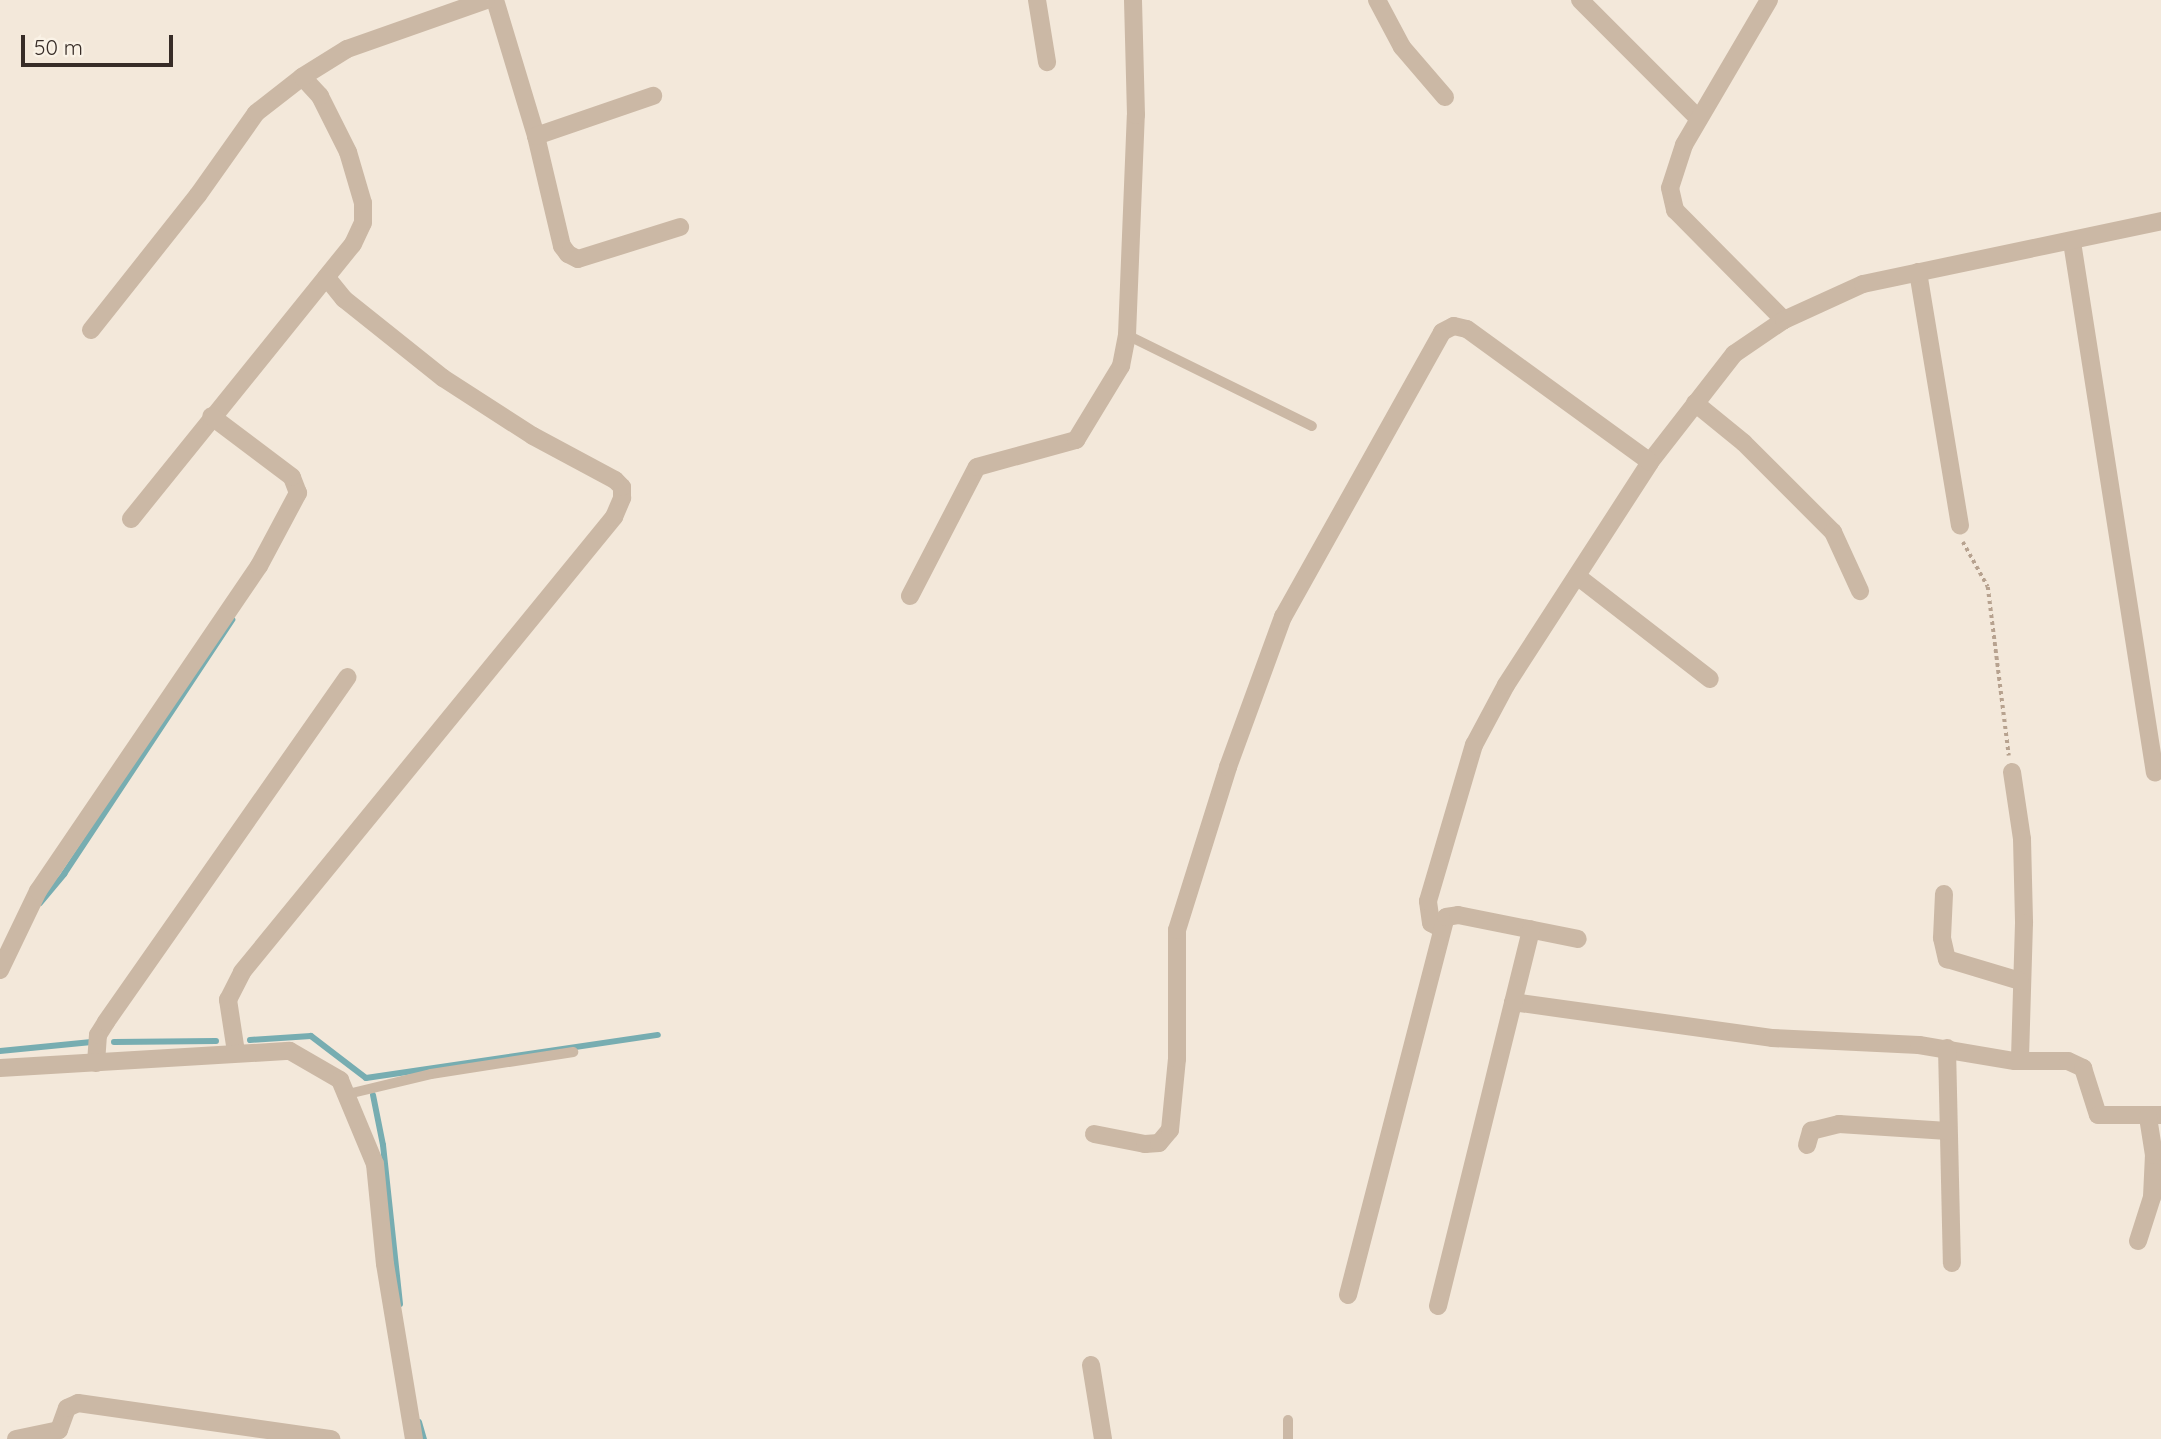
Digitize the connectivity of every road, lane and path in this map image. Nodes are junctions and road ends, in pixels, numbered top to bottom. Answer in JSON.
{"nodes":[{"id":1,"x":486,"y":0,"type":"edge"},
{"id":2,"x":495,"y":0,"type":"edge"},
{"id":3,"x":1037,"y":0,"type":"edge"},
{"id":4,"x":1133,"y":0,"type":"edge"},
{"id":5,"x":1377,"y":0,"type":"edge"},
{"id":6,"x":1580,"y":0,"type":"edge"},
{"id":7,"x":1769,"y":0,"type":"edge"},
{"id":8,"x":1047,"y":62,"type":"dead end"},
{"id":9,"x":302,"y":77,"type":"junction"},
{"id":10,"x":653,"y":96,"type":"dead end"},
{"id":11,"x":1445,"y":97,"type":"dead end"},
{"id":12,"x":1699,"y":119,"type":"junction"},
{"id":13,"x":536,"y":136,"type":"junction"},
{"id":14,"x":2161,"y":221,"type":"edge"},
{"id":15,"x":680,"y":227,"type":"dead end"},
{"id":16,"x":2072,"y":242,"type":"junction"},
{"id":17,"x":1918,"y":272,"type":"junction"},
{"id":18,"x":326,"y":277,"type":"junction"},
{"id":19,"x":1784,"y":320,"type":"junction"},
{"id":20,"x":91,"y":330,"type":"dead end"},
{"id":21,"x":1128,"y":335,"type":"junction"},
{"id":22,"x":1695,"y":403,"type":"junction"},
{"id":23,"x":211,"y":416,"type":"junction"},
{"id":24,"x":1312,"y":426,"type":"dead end"},
{"id":25,"x":1650,"y":462,"type":"junction"},
{"id":26,"x":131,"y":519,"type":"dead end"},
{"id":27,"x":1960,"y":526,"type":"joint"},
{"id":28,"x":1577,"y":576,"type":"junction"},
{"id":29,"x":1860,"y":591,"type":"dead end"},
{"id":30,"x":910,"y":596,"type":"dead end"},
{"id":31,"x":348,"y":677,"type":"dead end"},
{"id":32,"x":1710,"y":678,"type":"dead end"},
{"id":33,"x":2012,"y":772,"type":"joint"},
{"id":34,"x":2155,"y":773,"type":"dead end"},
{"id":35,"x":1944,"y":894,"type":"dead end"},
{"id":36,"x":1440,"y":928,"type":"junction"},
{"id":37,"x":1531,"y":929,"type":"junction"},
{"id":38,"x":1578,"y":939,"type":"dead end"},
{"id":39,"x":0,"y":970,"type":"edge"},
{"id":40,"x":2020,"y":981,"type":"junction"},
{"id":41,"x":1513,"y":1002,"type":"junction"},
{"id":42,"x":1947,"y":1048,"type":"junction"},
{"id":43,"x":236,"y":1052,"type":"junction"},
{"id":44,"x":573,"y":1052,"type":"dead end"},
{"id":45,"x":2020,"y":1061,"type":"junction"},
{"id":46,"x":96,"y":1063,"type":"junction"},
{"id":47,"x":0,"y":1068,"type":"edge"},
{"id":48,"x":348,"y":1094,"type":"junction"},
{"id":49,"x":2154,"y":1116,"type":"edge"},
{"id":50,"x":1948,"y":1131,"type":"junction"},
{"id":51,"x":1094,"y":1134,"type":"dead end"},
{"id":52,"x":1807,"y":1144,"type":"dead end"},
{"id":53,"x":2138,"y":1241,"type":"dead end"},
{"id":54,"x":1952,"y":1263,"type":"dead end"},
{"id":55,"x":1348,"y":1295,"type":"dead end"},
{"id":56,"x":1438,"y":1306,"type":"dead end"},
{"id":57,"x":1091,"y":1365,"type":"dead end"},
{"id":58,"x":1288,"y":1420,"type":"dead end"},
{"id":59,"x":16,"y":1439,"type":"edge"},
{"id":60,"x":331,"y":1439,"type":"edge"},
{"id":61,"x":414,"y":1439,"type":"edge"},
{"id":62,"x":1103,"y":1439,"type":"edge"},
{"id":63,"x":1288,"y":1439,"type":"edge"}],
"edges":[{"from":1,"to":9,"type":"street"},
{"from":2,"to":13,"type":"street"},
{"from":3,"to":8,"type":"street"},
{"from":4,"to":21,"type":"street"},
{"from":5,"to":11,"type":"street"},
{"from":6,"to":12,"type":"street"},
{"from":7,"to":12,"type":"street"},
{"from":9,"to":18,"type":"street"},
{"from":9,"to":20,"type":"street"},
{"from":10,"to":13,"type":"street"},
{"from":12,"to":19,"type":"street"},
{"from":13,"to":15,"type":"street"},
{"from":14,"to":16,"type":"street"},
{"from":16,"to":17,"type":"street"},
{"from":16,"to":34,"type":"street"},
{"from":17,"to":19,"type":"street"},
{"from":17,"to":27,"type":"street"},
{"from":18,"to":23,"type":"street"},
{"from":18,"to":43,"type":"street"},
{"from":19,"to":22,"type":"street"},
{"from":21,"to":24,"type":"lane"},
{"from":21,"to":30,"type":"street"},
{"from":22,"to":25,"type":"street"},
{"from":22,"to":29,"type":"street"},
{"from":23,"to":26,"type":"street"},
{"from":23,"to":39,"type":"street"},
{"from":25,"to":28,"type":"street"},
{"from":25,"to":51,"type":"street"},
{"from":27,"to":33,"type":"path"},
{"from":28,"to":32,"type":"street"},
{"from":28,"to":36,"type":"street"},
{"from":31,"to":46,"type":"street"},
{"from":33,"to":40,"type":"street"},
{"from":35,"to":40,"type":"street"},
{"from":36,"to":37,"type":"street"},
{"from":36,"to":55,"type":"street"},
{"from":37,"to":38,"type":"street"},
{"from":37,"to":41,"type":"street"},
{"from":40,"to":45,"type":"street"},
{"from":41,"to":42,"type":"street"},
{"from":41,"to":56,"type":"street"},
{"from":42,"to":45,"type":"street"},
{"from":42,"to":50,"type":"street"},
{"from":43,"to":46,"type":"street"},
{"from":43,"to":48,"type":"street"},
{"from":44,"to":48,"type":"lane"},
{"from":45,"to":49,"type":"street"},
{"from":46,"to":47,"type":"street"},
{"from":48,"to":61,"type":"street"},
{"from":49,"to":53,"type":"street"},
{"from":50,"to":52,"type":"street"},
{"from":50,"to":54,"type":"street"},
{"from":57,"to":62,"type":"street"},
{"from":58,"to":63,"type":"lane"},
{"from":59,"to":60,"type":"street"}]}
